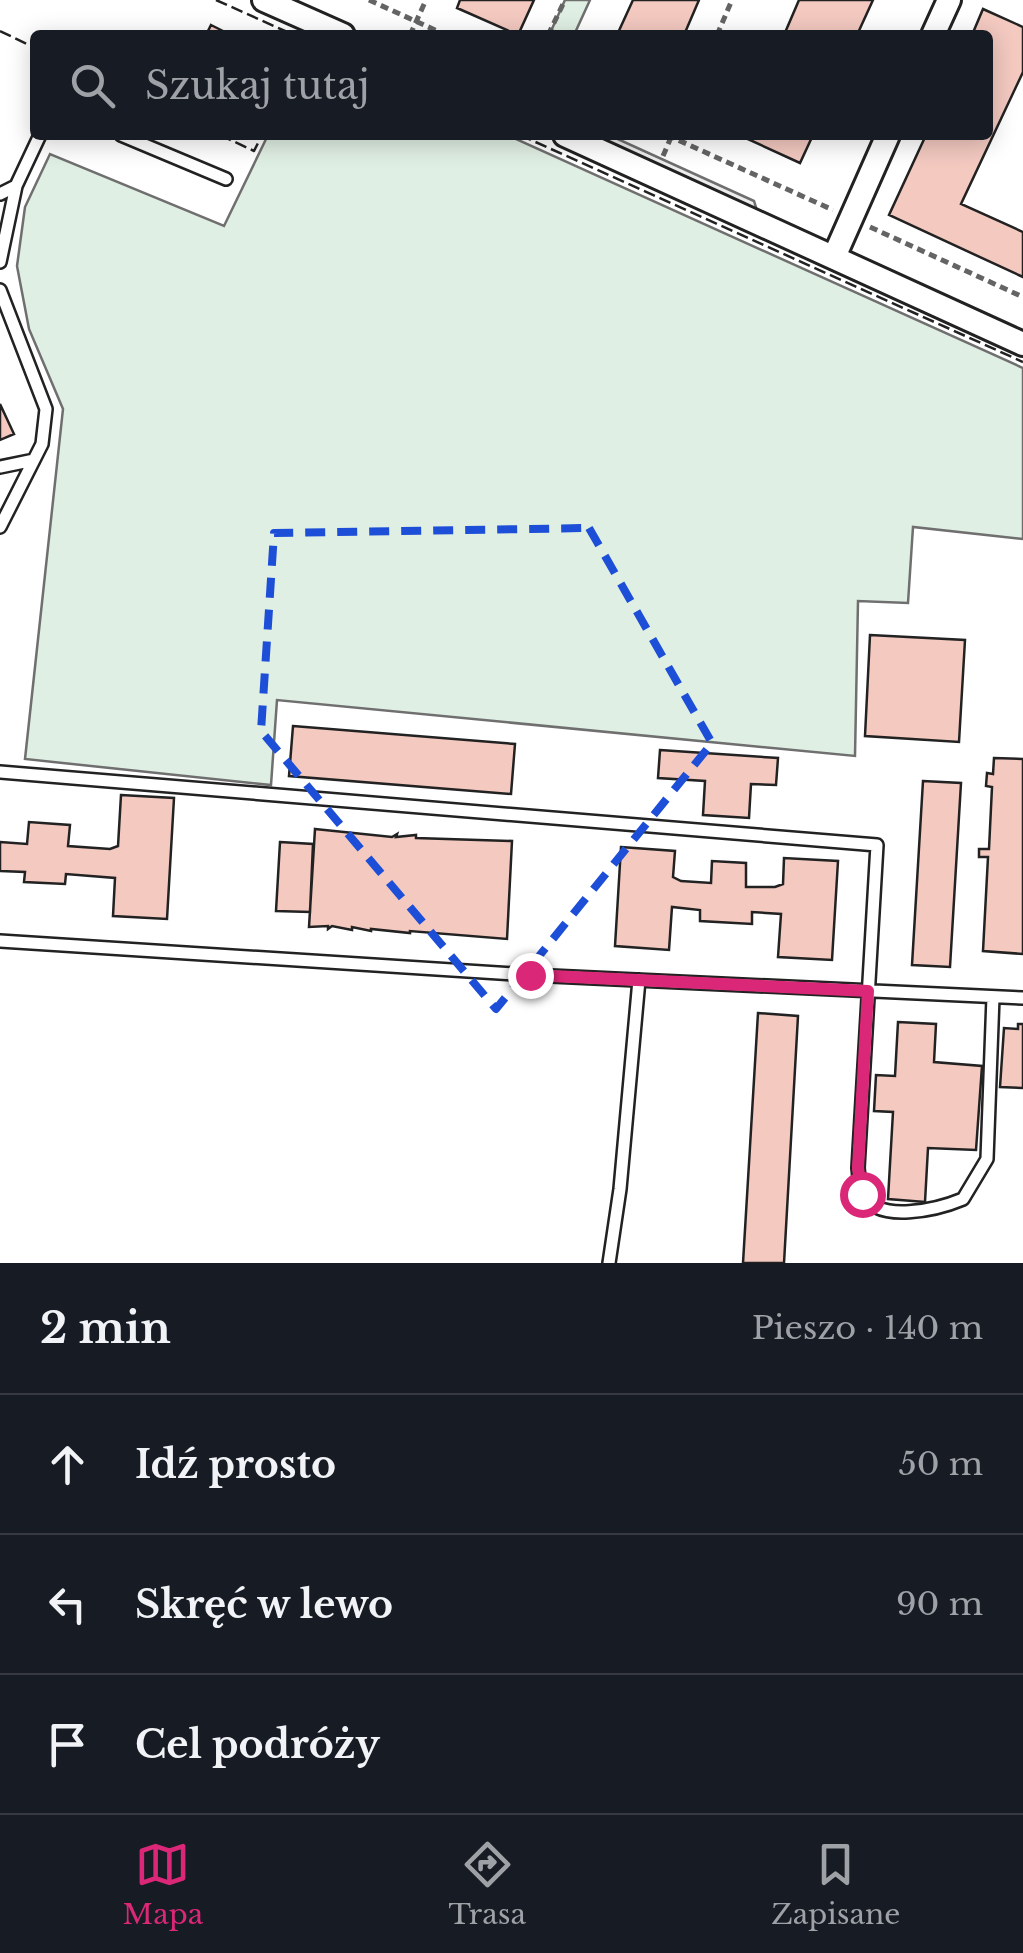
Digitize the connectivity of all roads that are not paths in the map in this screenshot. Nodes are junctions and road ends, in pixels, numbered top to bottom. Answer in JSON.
{"nodes":[{"id":1,"x":264,"y":0,"type":"edge"},
{"id":2,"x":949,"y":0,"type":"edge"},
{"id":3,"x":332,"y":30,"type":"edge"},
{"id":4,"x":935,"y":30,"type":"edge"},
{"id":5,"x":38,"y":140,"type":"edge"},
{"id":6,"x":134,"y":140,"type":"edge"},
{"id":7,"x":575,"y":140,"type":"edge"},
{"id":8,"x":886,"y":140,"type":"edge"},
{"id":9,"x":226,"y":179,"type":"dead end"},
{"id":10,"x":16,"y":186,"type":"junction"},
{"id":11,"x":0,"y":194,"type":"edge"},
{"id":12,"x":834,"y":257,"type":"junction"},
{"id":13,"x":0,"y":262,"type":"edge"},
{"id":14,"x":0,"y":290,"type":"edge"},
{"id":15,"x":1023,"y":344,"type":"edge"},
{"id":16,"x":34,"y":460,"type":"junction"},
{"id":17,"x":0,"y":468,"type":"edge"},
{"id":18,"x":0,"y":528,"type":"edge"},
{"id":19,"x":0,"y":772,"type":"edge"},
{"id":20,"x":0,"y":941,"type":"edge"},
{"id":21,"x":639,"y":980,"type":"junction"},
{"id":22,"x":868,"y":991,"type":"junction"},
{"id":23,"x":993,"y":997,"type":"junction"},
{"id":24,"x":1023,"y":998,"type":"edge"},
{"id":25,"x":609,"y":1263,"type":"edge"}],
"edges":[{"from":1,"to":3,"type":"street"},
{"from":2,"to":4,"type":"street"},
{"from":5,"to":10,"type":"lane"},
{"from":6,"to":9,"type":"lane"},
{"from":7,"to":12,"type":"street"},
{"from":8,"to":12,"type":"street"},
{"from":10,"to":11,"type":"lane"},
{"from":10,"to":13,"type":"lane"},
{"from":12,"to":15,"type":"street"},
{"from":14,"to":16,"type":"lane"},
{"from":16,"to":17,"type":"lane"},
{"from":16,"to":18,"type":"lane"},
{"from":19,"to":22,"type":"lane"},
{"from":20,"to":21,"type":"lane"},
{"from":21,"to":22,"type":"lane"},
{"from":21,"to":25,"type":"lane"},
{"from":22,"to":23,"type":"lane"},
{"from":22,"to":23,"type":"lane"},
{"from":23,"to":24,"type":"lane"}]}
